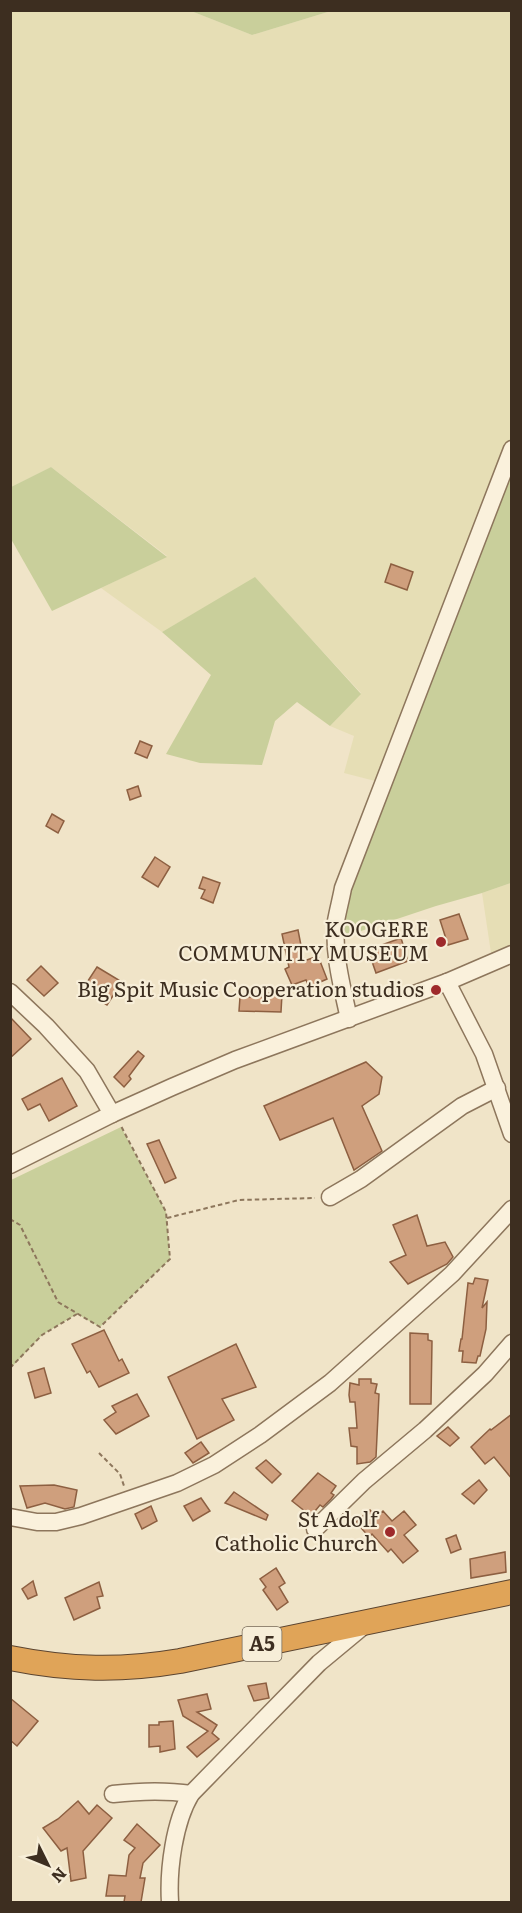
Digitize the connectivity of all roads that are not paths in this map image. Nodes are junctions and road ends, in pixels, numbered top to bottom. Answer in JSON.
{"nodes":[{"id":1,"x":512,"y":449,"type":"edge"},
{"id":2,"x":512,"y":954,"type":"edge"},
{"id":3,"x":447,"y":982,"type":"junction"},
{"id":4,"x":10,"y":992,"type":"edge"},
{"id":5,"x":350,"y":1019,"type":"junction"},
{"id":6,"x":497,"y":1088,"type":"junction"},
{"id":7,"x":112,"y":1114,"type":"junction"},
{"id":8,"x":510,"y":1127,"type":"edge"},
{"id":9,"x":10,"y":1165,"type":"edge"},
{"id":10,"x":330,"y":1197,"type":"road end"},
{"id":11,"x":512,"y":1209,"type":"edge"},
{"id":12,"x":512,"y":1342,"type":"edge"},
{"id":13,"x":10,"y":1517,"type":"edge"},
{"id":14,"x":315,"y":1529,"type":"dead end"},
{"id":15,"x":512,"y":1592,"type":"edge"},
{"id":16,"x":370,"y":1621,"type":"junction"},
{"id":17,"x":10,"y":1658,"type":"edge"},
{"id":18,"x":113,"y":1794,"type":"dead end"},
{"id":19,"x":191,"y":1794,"type":"junction"},
{"id":20,"x":170,"y":1902,"type":"edge"}],
"edges":[{"from":1,"to":5,"type":"street"},
{"from":2,"to":3,"type":"street"},
{"from":3,"to":5,"type":"street"},
{"from":3,"to":6,"type":"street"},
{"from":4,"to":7,"type":"street"},
{"from":5,"to":7,"type":"street"},
{"from":6,"to":8,"type":"street"},
{"from":6,"to":10,"type":"street"},
{"from":7,"to":9,"type":"street"},
{"from":11,"to":13,"type":"street"},
{"from":12,"to":14,"type":"street"},
{"from":15,"to":16,"type":"highway","number":"A5"},
{"from":16,"to":17,"type":"highway","number":"A5"},
{"from":16,"to":19,"type":"street"},
{"from":18,"to":19,"type":"street"},
{"from":19,"to":20,"type":"street"}]}
